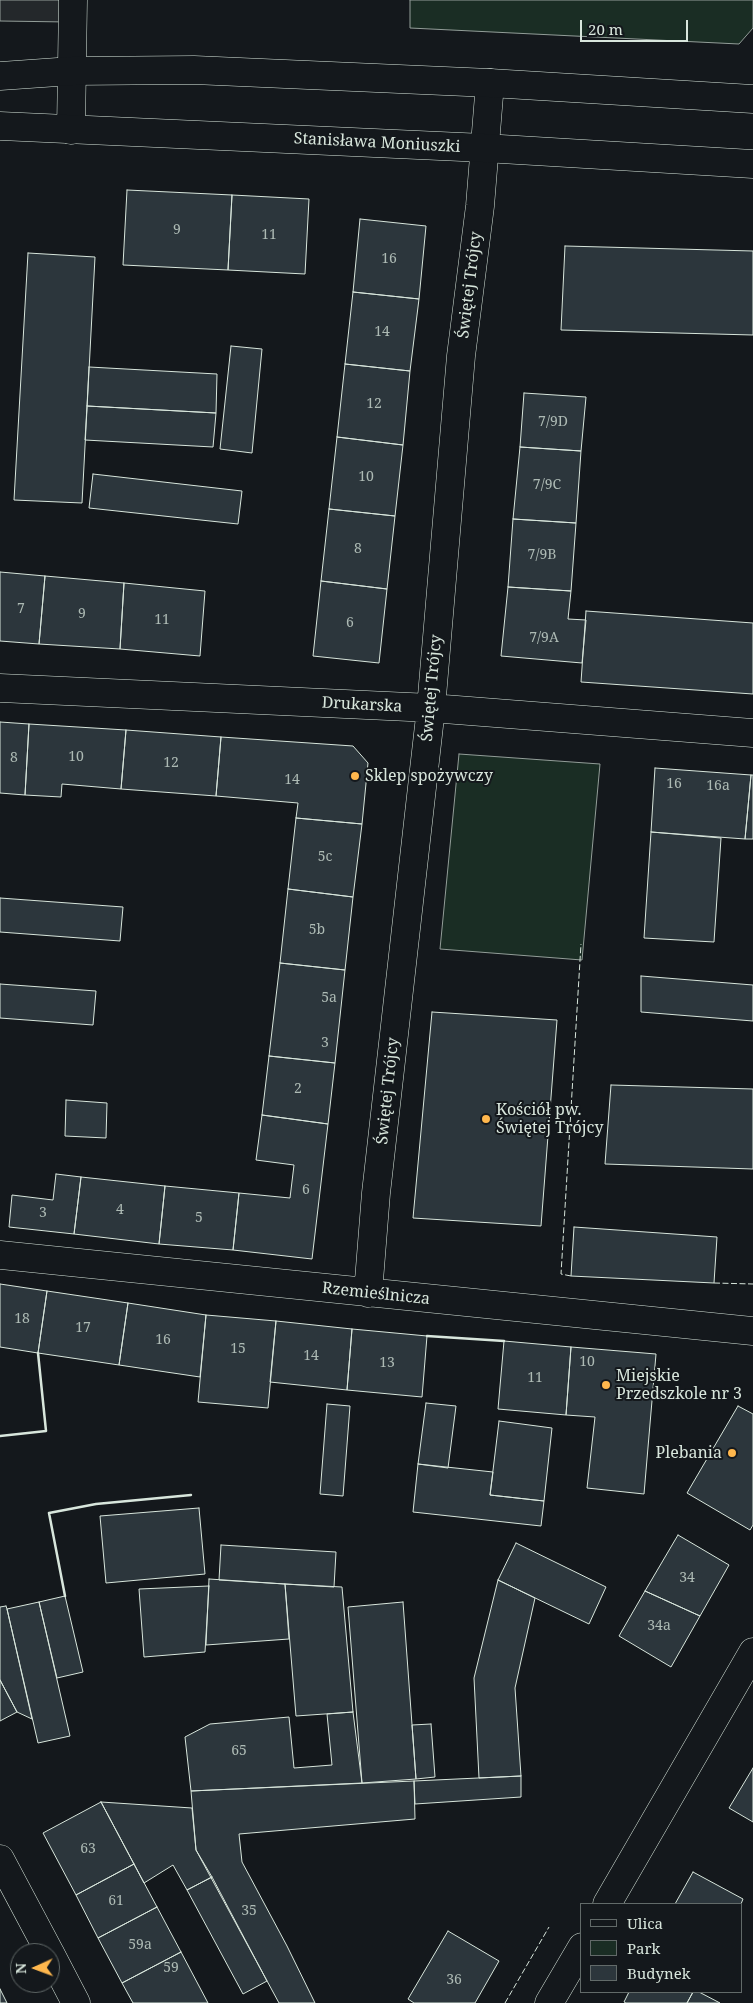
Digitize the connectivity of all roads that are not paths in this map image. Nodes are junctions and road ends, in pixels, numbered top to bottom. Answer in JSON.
{"nodes":[{"id":1,"x":73,"y":0,"type":"edge"},
{"id":2,"x":72,"y":71,"type":"junction"},
{"id":3,"x":0,"y":76,"type":"edge"},
{"id":4,"x":490,"y":83,"type":"junction"},
{"id":5,"x":753,"y":98,"type":"edge"},
{"id":6,"x":0,"y":126,"type":"edge"},
{"id":7,"x":71,"y":130,"type":"junction"},
{"id":8,"x":484,"y":148,"type":"junction"},
{"id":9,"x":753,"y":164,"type":"edge"},
{"id":10,"x":0,"y":688,"type":"edge"},
{"id":11,"x":431,"y":708,"type":"junction"},
{"id":12,"x":753,"y":733,"type":"edge"},
{"id":13,"x":0,"y":1255,"type":"edge"},
{"id":14,"x":368,"y":1293,"type":"junction"},
{"id":15,"x":753,"y":1331,"type":"edge"},
{"id":16,"x":753,"y":1652,"type":"edge"},
{"id":17,"x":0,"y":1859,"type":"edge"},
{"id":18,"x":607,"y":1903,"type":"edge"},
{"id":19,"x":45,"y":1943,"type":"edge"},
{"id":20,"x":580,"y":1950,"type":"edge"},
{"id":21,"x":60,"y":1972,"type":"edge"},
{"id":22,"x":76,"y":2003,"type":"edge"},
{"id":23,"x":550,"y":2003,"type":"edge"}],
"edges":[{"from":1,"to":2,"type":"street"},
{"from":2,"to":3,"type":"street"},
{"from":2,"to":4,"type":"street"},
{"from":2,"to":7,"type":"street"},
{"from":4,"to":5,"type":"street"},
{"from":4,"to":8,"type":"street","name":"Świętej Trójcy"},
{"from":6,"to":7,"type":"street","name":"Stanisława Moniuszki"},
{"from":7,"to":8,"type":"street","name":"Stanisława Moniuszki"},
{"from":8,"to":9,"type":"street","name":"Stanisława Moniuszki"},
{"from":8,"to":11,"type":"street","name":"Świętej Trójcy"},
{"from":10,"to":11,"type":"street","name":"Drukarska"},
{"from":11,"to":12,"type":"street","name":"Drukarska"},
{"from":11,"to":14,"type":"street","name":"Świętej Trójcy"},
{"from":13,"to":14,"type":"street","name":"Rzemieślnicza"},
{"from":14,"to":15,"type":"street","name":"Rzemieślnicza"},
{"from":16,"to":18,"type":"street"},
{"from":17,"to":19,"type":"street"},
{"from":20,"to":23,"type":"street"},
{"from":21,"to":22,"type":"street"}]}
